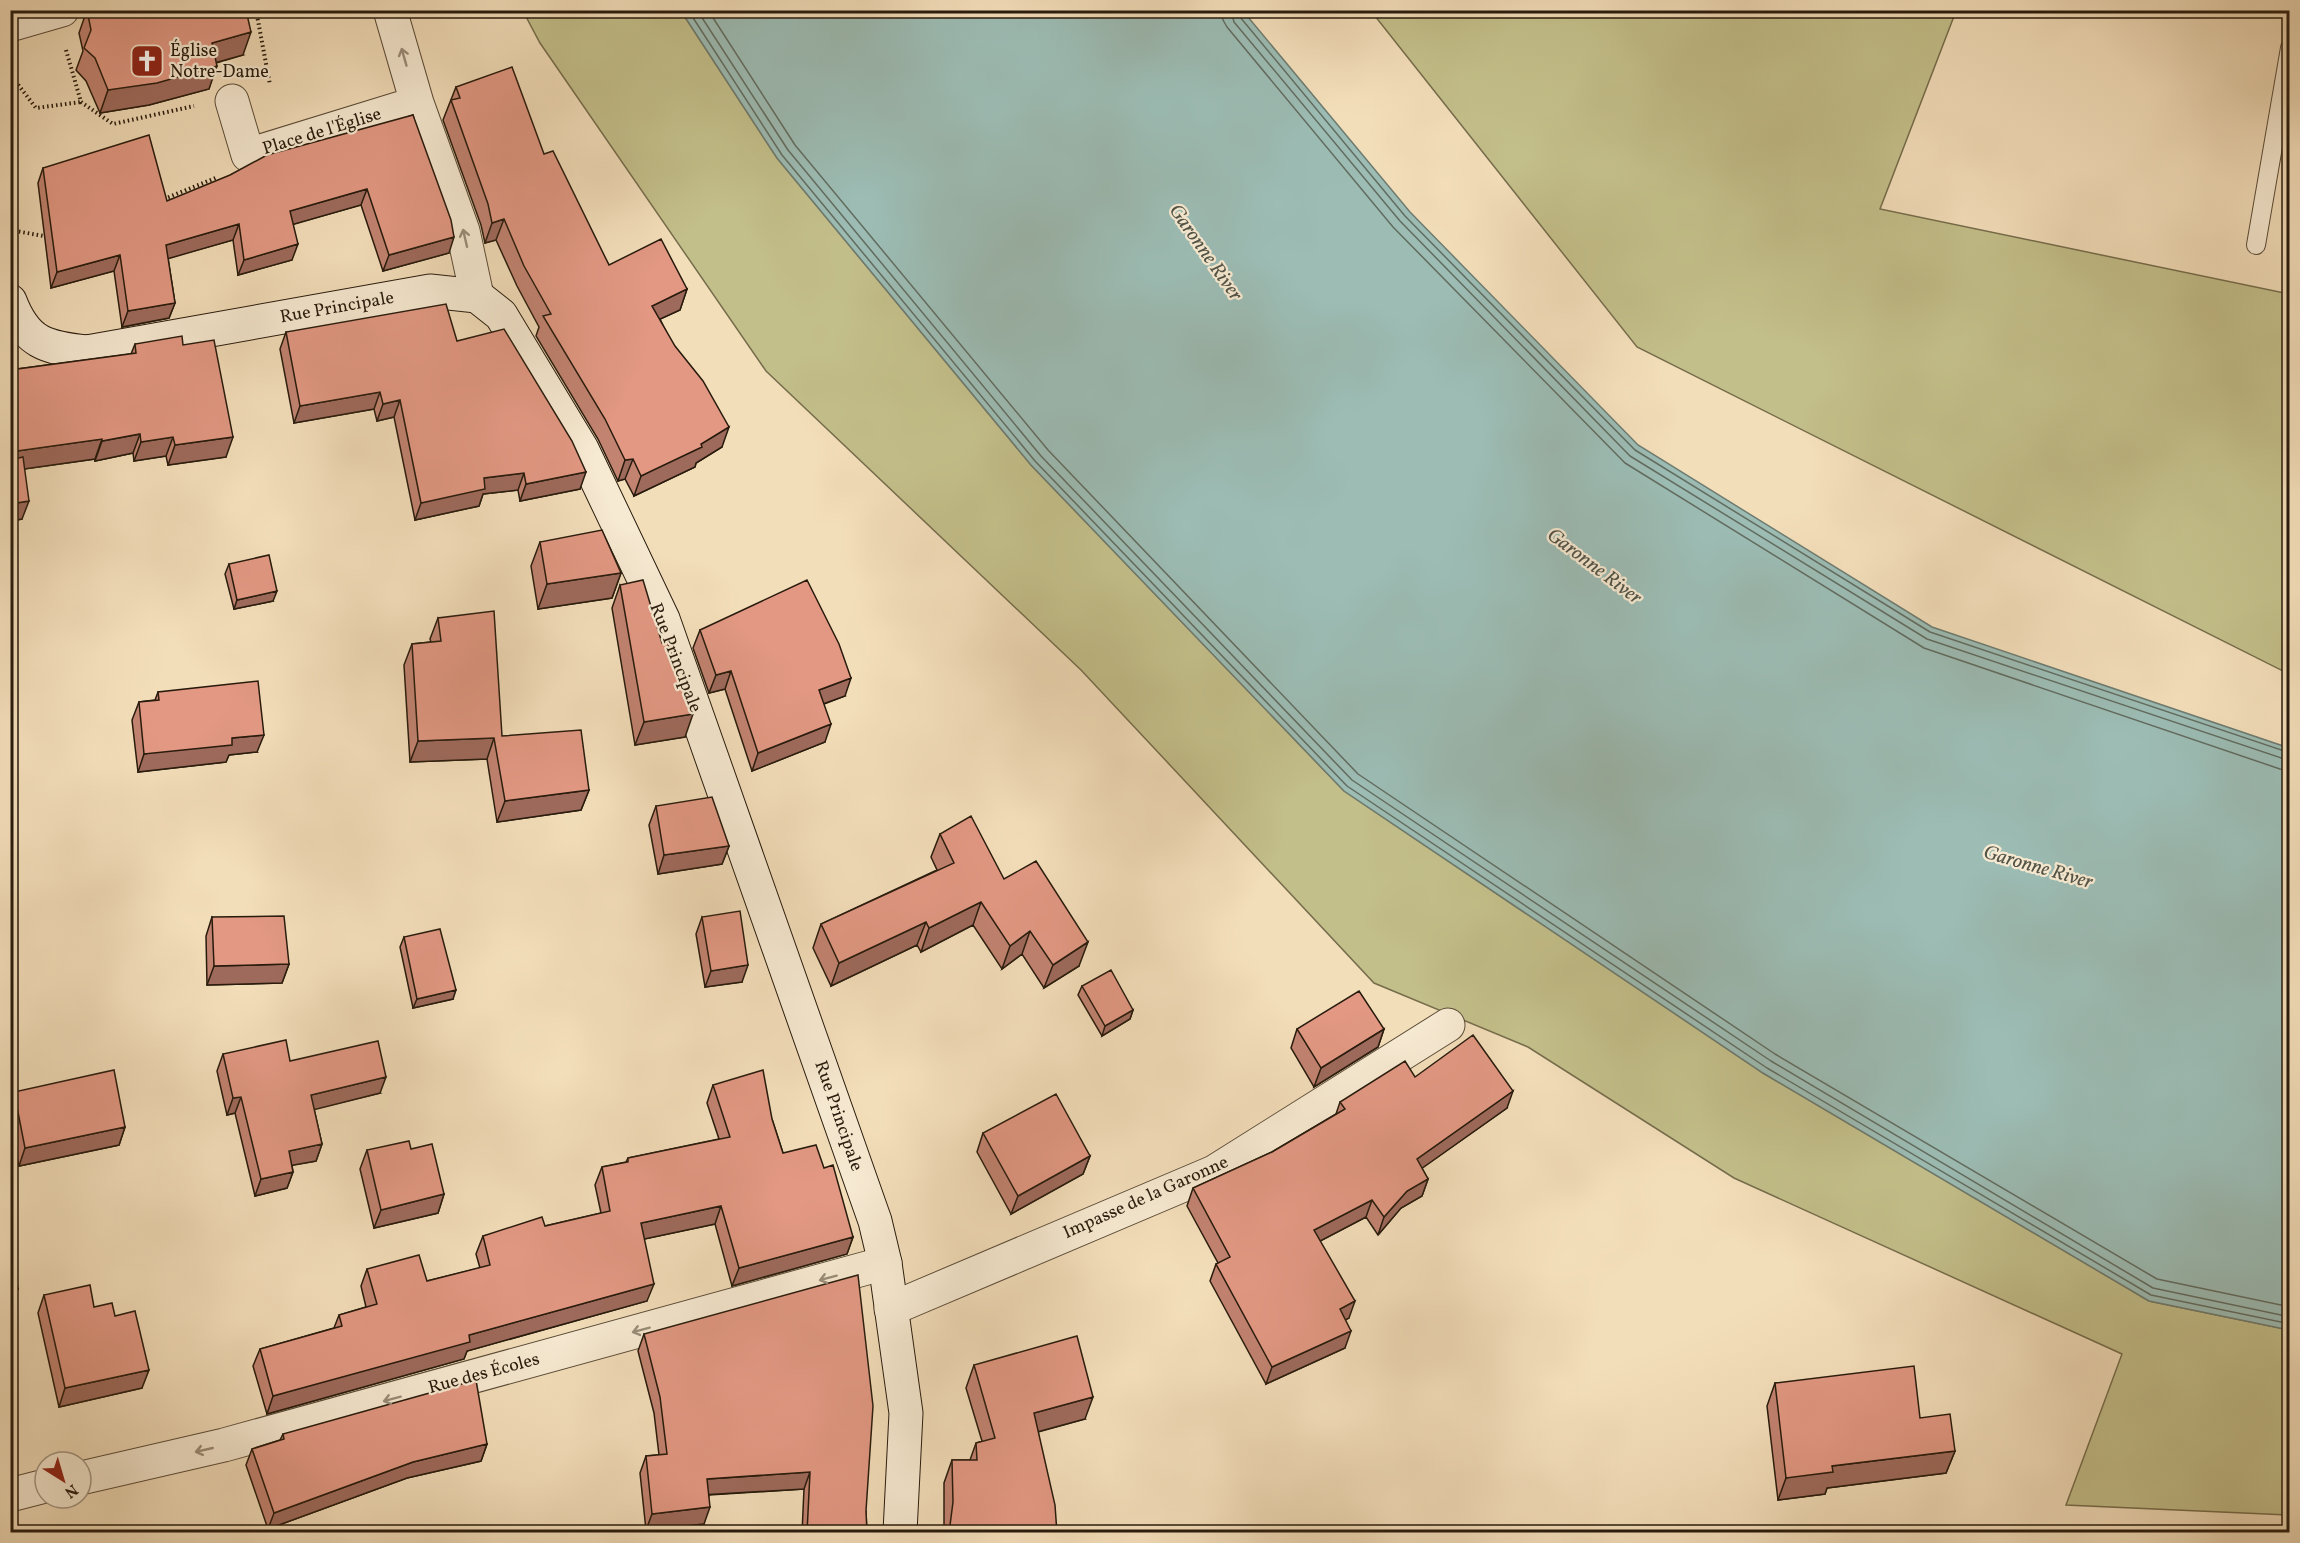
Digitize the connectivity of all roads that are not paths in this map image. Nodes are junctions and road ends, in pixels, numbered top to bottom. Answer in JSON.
{"nodes":[{"id":1,"x":390,"y":10,"type":"edge"},
{"id":2,"x":59,"y":11,"type":"edge"},
{"id":3,"x":10,"y":25,"type":"edge"},
{"id":4,"x":2289,"y":48,"type":"edge"},
{"id":5,"x":232,"y":101,"type":"road end"},
{"id":6,"x":417,"y":103,"type":"junction"},
{"id":7,"x":2256,"y":245,"type":"dead end"},
{"id":8,"x":477,"y":296,"type":"junction"},
{"id":9,"x":10,"y":301,"type":"edge"},
{"id":10,"x":1448,"y":1025,"type":"dead end"},
{"id":11,"x":885,"y":1263,"type":"junction"},
{"id":12,"x":891,"y":1309,"type":"junction"},
{"id":13,"x":93,"y":1475,"type":"edge"},
{"id":14,"x":33,"y":1489,"type":"edge"},
{"id":15,"x":10,"y":1495,"type":"edge"},
{"id":16,"x":900,"y":1533,"type":"edge"}],
"edges":[{"from":6,"to":1,"type":"street","one_way":true},
{"from":2,"to":3,"type":"street"},
{"from":4,"to":7,"type":"lane"},
{"from":5,"to":6,"type":"street","name":"Place de l'Église"},
{"from":8,"to":6,"type":"street","one_way":true},
{"from":8,"to":9,"type":"street","name":"Rue Principale"},
{"from":8,"to":11,"type":"street","name":"Rue Principale"},
{"from":10,"to":12,"type":"street","name":"Impasse de la Garonne"},
{"from":11,"to":12,"type":"street","name":"Rue Principale"},
{"from":11,"to":13,"type":"street","name":"Rue des Écoles","one_way":true},
{"from":12,"to":16,"type":"street","name":"Rue Principale"},
{"from":14,"to":15,"type":"street"}]}
